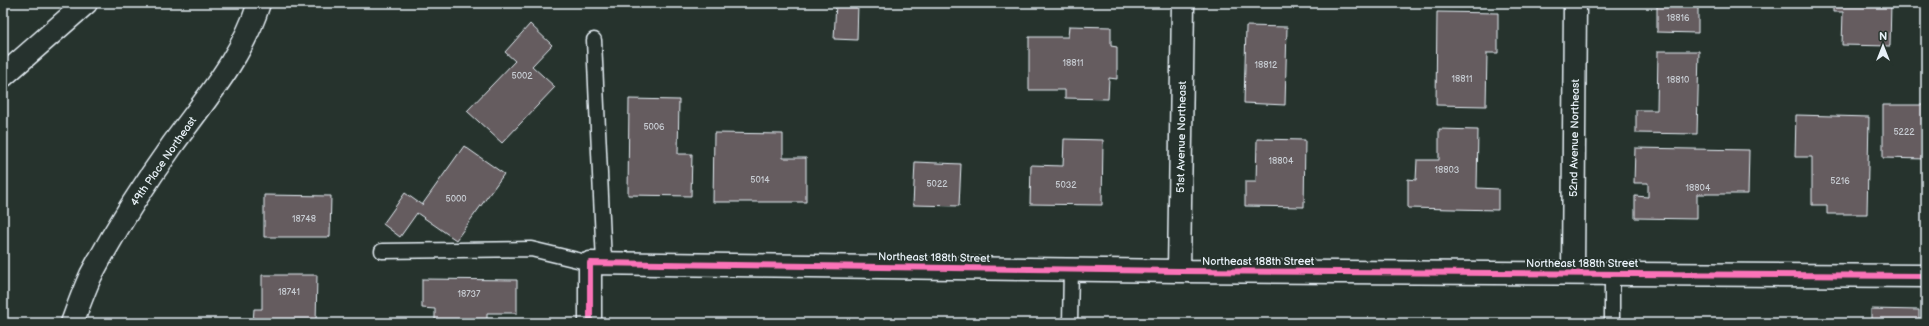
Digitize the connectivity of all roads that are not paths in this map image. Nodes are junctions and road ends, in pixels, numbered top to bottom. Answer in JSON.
{"nodes":[{"id":1,"x":86,"y":3,"type":"edge"},
{"id":2,"x":259,"y":3,"type":"edge"},
{"id":3,"x":1183,"y":3,"type":"edge"},
{"id":4,"x":1575,"y":3,"type":"edge"},
{"id":5,"x":594,"y":40,"type":"dead end"},
{"id":6,"x":3,"y":76,"type":"edge"},
{"id":7,"x":382,"y":251,"type":"dead end"},
{"id":8,"x":597,"y":263,"type":"junction"},
{"id":9,"x":1071,"y":269,"type":"junction"},
{"id":10,"x":1179,"y":271,"type":"junction"},
{"id":11,"x":1572,"y":273,"type":"junction"},
{"id":12,"x":1612,"y":273,"type":"junction"},
{"id":13,"x":1926,"y":276,"type":"edge"},
{"id":14,"x":72,"y":323,"type":"edge"},
{"id":15,"x":590,"y":323,"type":"edge"},
{"id":16,"x":1070,"y":323,"type":"edge"},
{"id":17,"x":1612,"y":323,"type":"edge"}],
"edges":[{"from":1,"to":6,"type":"street"},
{"from":2,"to":14,"type":"street","name":"49th Place Northeast"},
{"from":3,"to":10,"type":"street","name":"51st Avenue Northeast"},
{"from":4,"to":11,"type":"street","name":"52nd Avenue Northeast"},
{"from":5,"to":8,"type":"lane"},
{"from":7,"to":8,"type":"lane"},
{"from":8,"to":9,"type":"street","name":"Northeast 188th Street"},
{"from":8,"to":15,"type":"street"},
{"from":9,"to":10,"type":"street","name":"Northeast 188th Street"},
{"from":9,"to":16,"type":"lane"},
{"from":10,"to":11,"type":"street","name":"Northeast 188th Street"},
{"from":11,"to":12,"type":"street","name":"Northeast 188th Street"},
{"from":12,"to":13,"type":"street","name":"Northeast 188th Street"},
{"from":12,"to":17,"type":"lane"}]}
